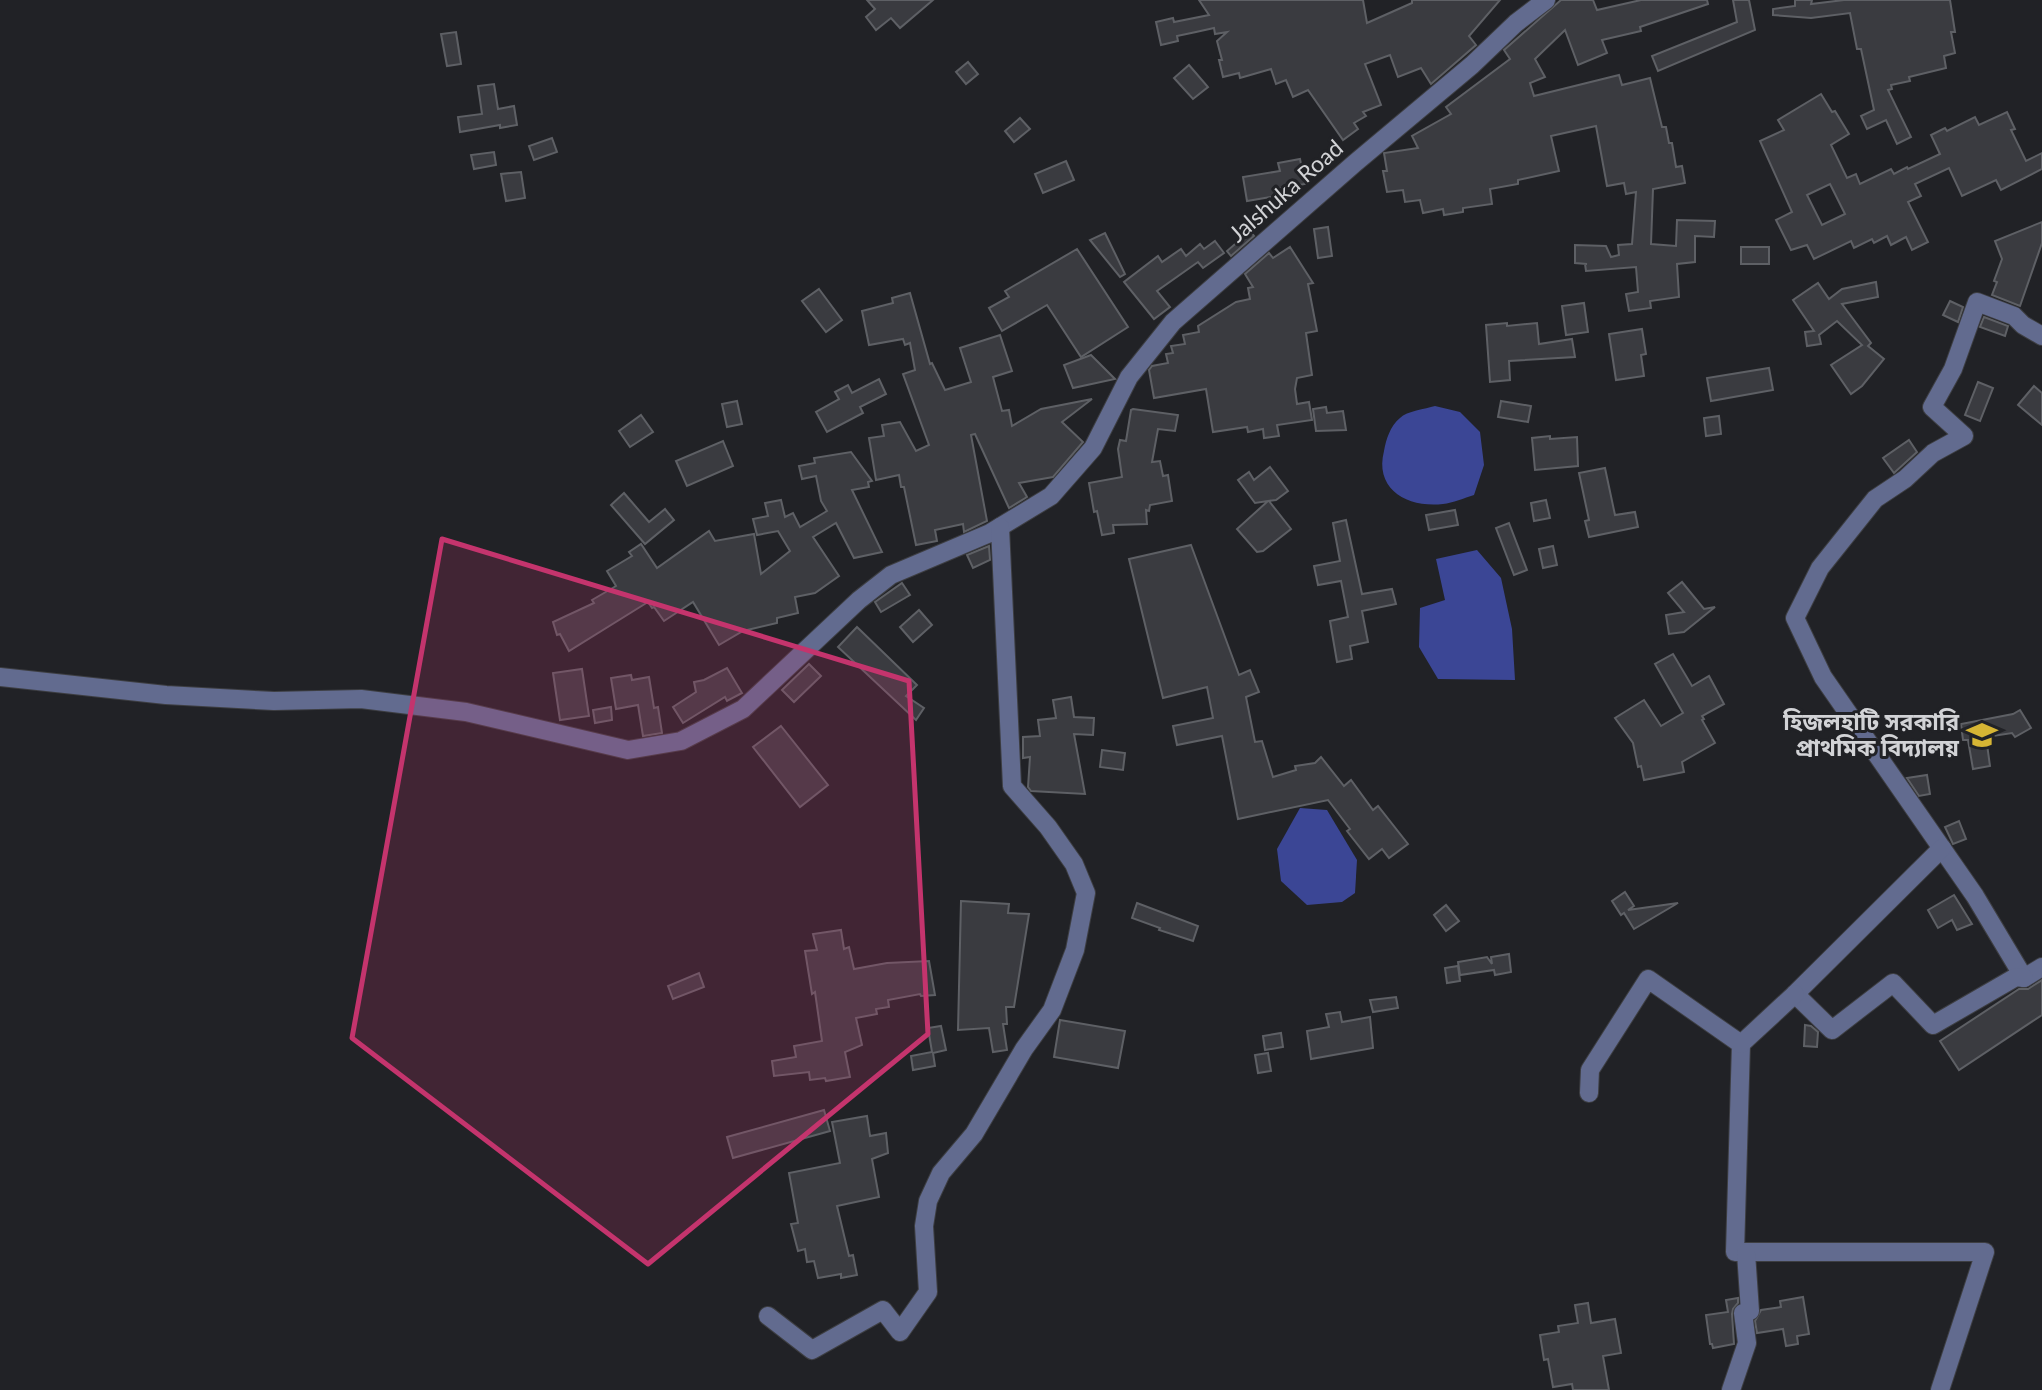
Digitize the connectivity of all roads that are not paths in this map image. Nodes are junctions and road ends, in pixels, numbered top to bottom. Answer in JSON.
{"nodes":[{"id":1,"x":1546,"y":0,"type":"edge"},
{"id":2,"x":2042,"y":336,"type":"edge"},
{"id":3,"x":1000,"y":527,"type":"junction"},
{"id":4,"x":0,"y":677,"type":"edge"},
{"id":5,"x":1941,"y":848,"type":"junction"},
{"id":6,"x":2042,"y":967,"type":"edge"},
{"id":7,"x":2024,"y":978,"type":"junction"},
{"id":8,"x":1795,"y":994,"type":"junction"},
{"id":9,"x":1741,"y":1044,"type":"junction"},
{"id":10,"x":1589,"y":1093,"type":"dead end"},
{"id":11,"x":1746,"y":1252,"type":"junction"},
{"id":12,"x":768,"y":1316,"type":"dead end"},
{"id":13,"x":1731,"y":1390,"type":"edge"},
{"id":14,"x":1940,"y":1390,"type":"edge"}],
"edges":[{"from":1,"to":3,"type":"street","name":"Jalshuka Road"},
{"from":2,"to":5,"type":"street"},
{"from":3,"to":4,"type":"street","name":"Jalshuka Road"},
{"from":3,"to":12,"type":"street"},
{"from":5,"to":7,"type":"street"},
{"from":5,"to":8,"type":"street"},
{"from":6,"to":7,"type":"street"},
{"from":7,"to":8,"type":"street"},
{"from":8,"to":9,"type":"street"},
{"from":9,"to":10,"type":"street"},
{"from":9,"to":11,"type":"street"},
{"from":11,"to":13,"type":"street"},
{"from":11,"to":14,"type":"street"}]}
